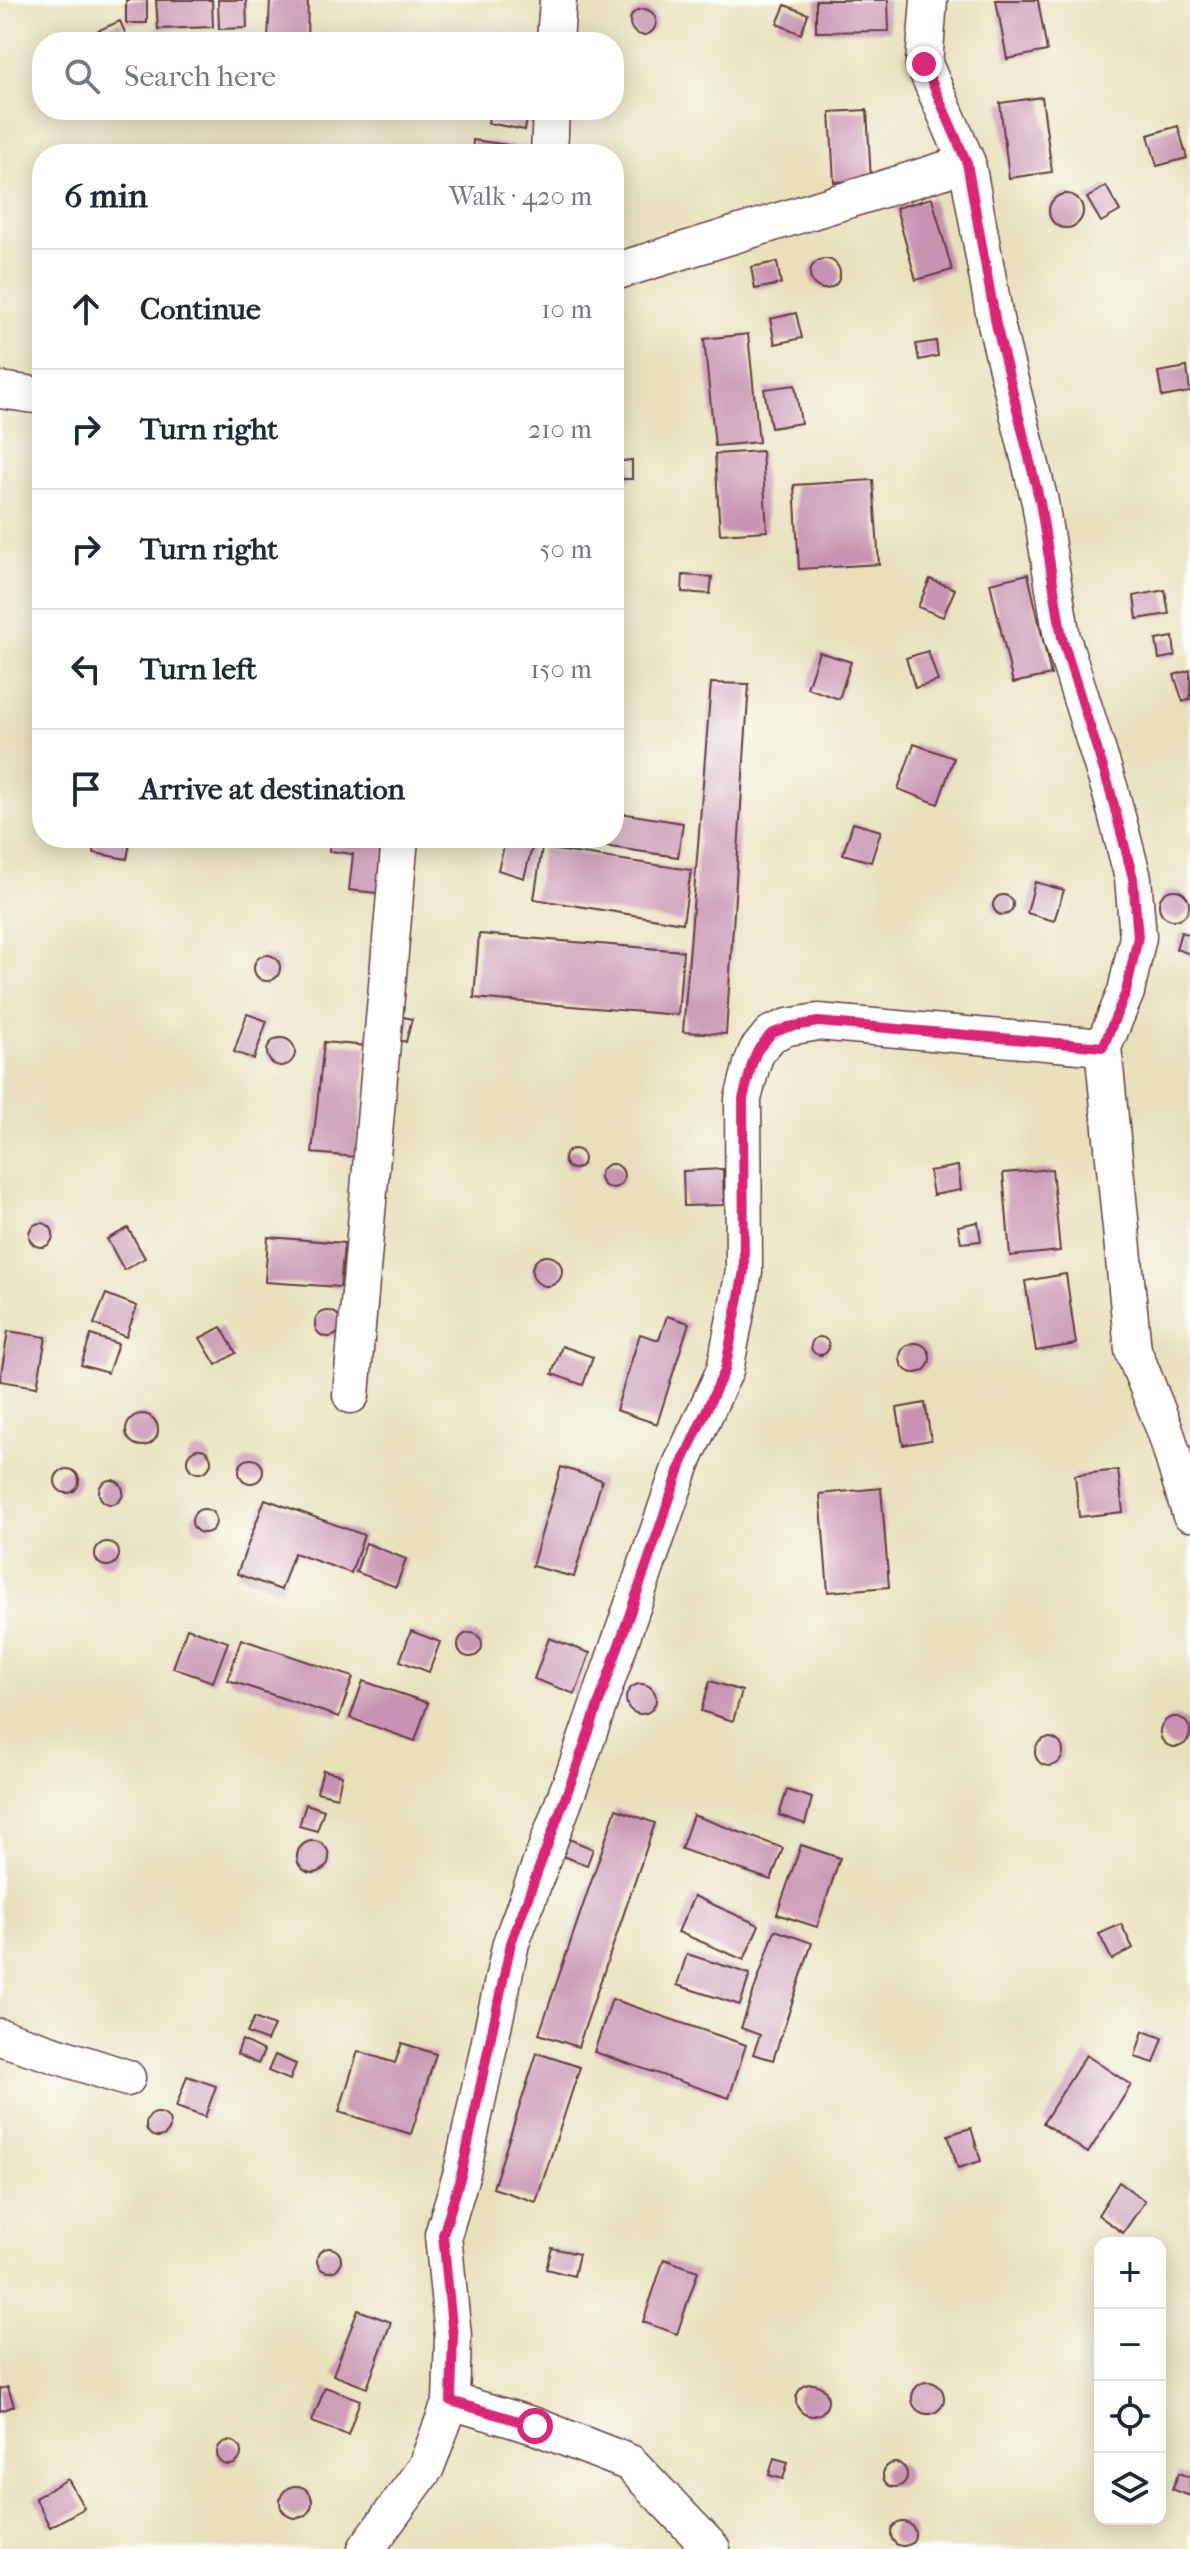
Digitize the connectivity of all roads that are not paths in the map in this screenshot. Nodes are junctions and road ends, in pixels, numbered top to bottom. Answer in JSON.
{"nodes":[{"id":1,"x":558,"y":0,"type":"edge"},
{"id":2,"x":929,"y":0,"type":"edge"},
{"id":3,"x":556,"y":32,"type":"edge"},
{"id":4,"x":551,"y":120,"type":"edge"},
{"id":5,"x":549,"y":144,"type":"edge"},
{"id":6,"x":967,"y":163,"type":"junction"},
{"id":7,"x":624,"y":269,"type":"edge"},
{"id":8,"x":0,"y":390,"type":"edge"},
{"id":9,"x":32,"y":395,"type":"edge"},
{"id":10,"x":399,"y":848,"type":"edge"},
{"id":11,"x":1103,"y":1047,"type":"junction"},
{"id":12,"x":351,"y":1395,"type":"dead end"},
{"id":13,"x":1190,"y":1513,"type":"edge"},
{"id":14,"x":0,"y":2037,"type":"edge"},
{"id":15,"x":127,"y":2078,"type":"dead end"},
{"id":16,"x":451,"y":2401,"type":"junction"},
{"id":17,"x":366,"y":2549,"type":"edge"},
{"id":18,"x":712,"y":2549,"type":"edge"}],
"edges":[{"from":1,"to":3,"type":"street"},
{"from":2,"to":6,"type":"street"},
{"from":4,"to":5,"type":"street"},
{"from":6,"to":7,"type":"street"},
{"from":6,"to":11,"type":"street"},
{"from":8,"to":9,"type":"street"},
{"from":10,"to":12,"type":"street"},
{"from":11,"to":13,"type":"street"},
{"from":11,"to":16,"type":"street"},
{"from":14,"to":15,"type":"street"},
{"from":16,"to":17,"type":"street"},
{"from":16,"to":18,"type":"street"}]}
